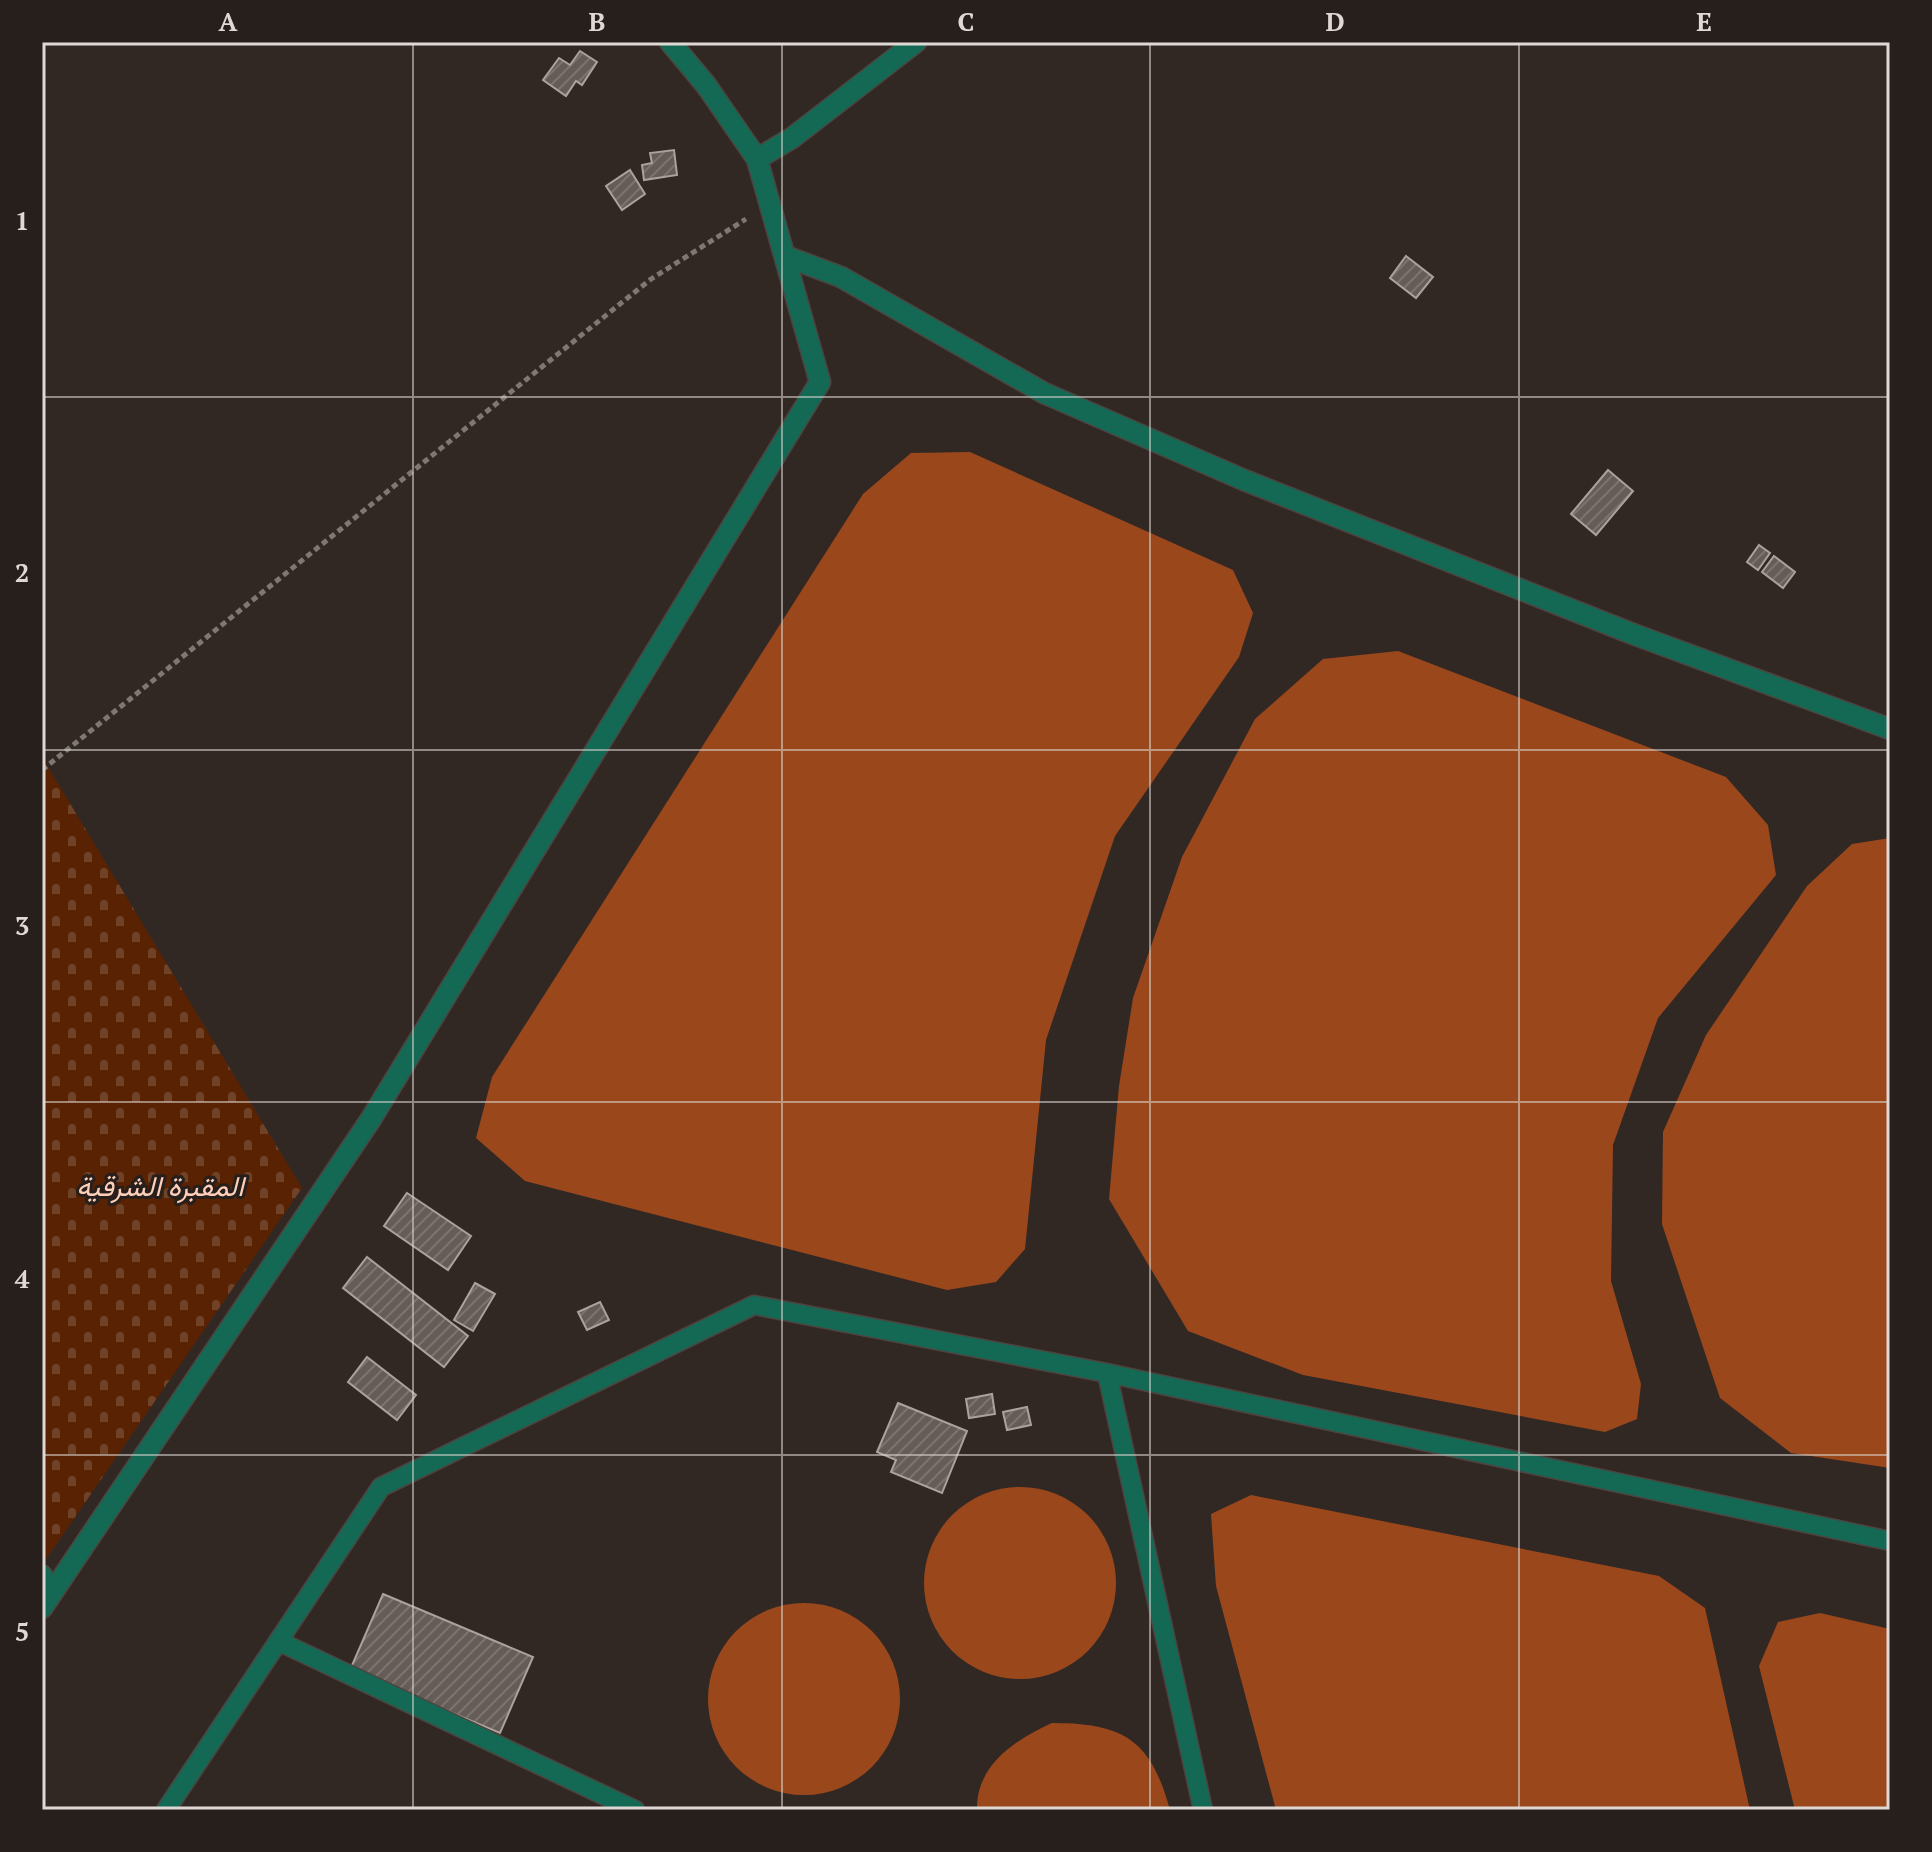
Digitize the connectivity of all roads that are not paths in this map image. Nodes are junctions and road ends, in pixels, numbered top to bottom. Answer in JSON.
{"nodes":[{"id":1,"x":670,"y":42,"type":"edge"},
{"id":2,"x":916,"y":42,"type":"edge"},
{"id":3,"x":757,"y":159,"type":"junction"},
{"id":4,"x":785,"y":256,"type":"junction"},
{"id":5,"x":1890,"y":729,"type":"edge"},
{"id":6,"x":1107,"y":1373,"type":"junction"},
{"id":7,"x":1890,"y":1541,"type":"edge"},
{"id":8,"x":46,"y":1591,"type":"edge"},
{"id":9,"x":278,"y":1641,"type":"junction"},
{"id":10,"x":166,"y":1810,"type":"edge"},
{"id":11,"x":635,"y":1810,"type":"edge"},
{"id":12,"x":1203,"y":1810,"type":"edge"}],
"edges":[{"from":1,"to":3,"type":"street"},
{"from":2,"to":3,"type":"street"},
{"from":3,"to":4,"type":"street"},
{"from":4,"to":5,"type":"street"},
{"from":4,"to":8,"type":"street"},
{"from":6,"to":7,"type":"lane"},
{"from":6,"to":9,"type":"lane"},
{"from":6,"to":12,"type":"lane"},
{"from":9,"to":10,"type":"lane"},
{"from":9,"to":11,"type":"lane"}]}
